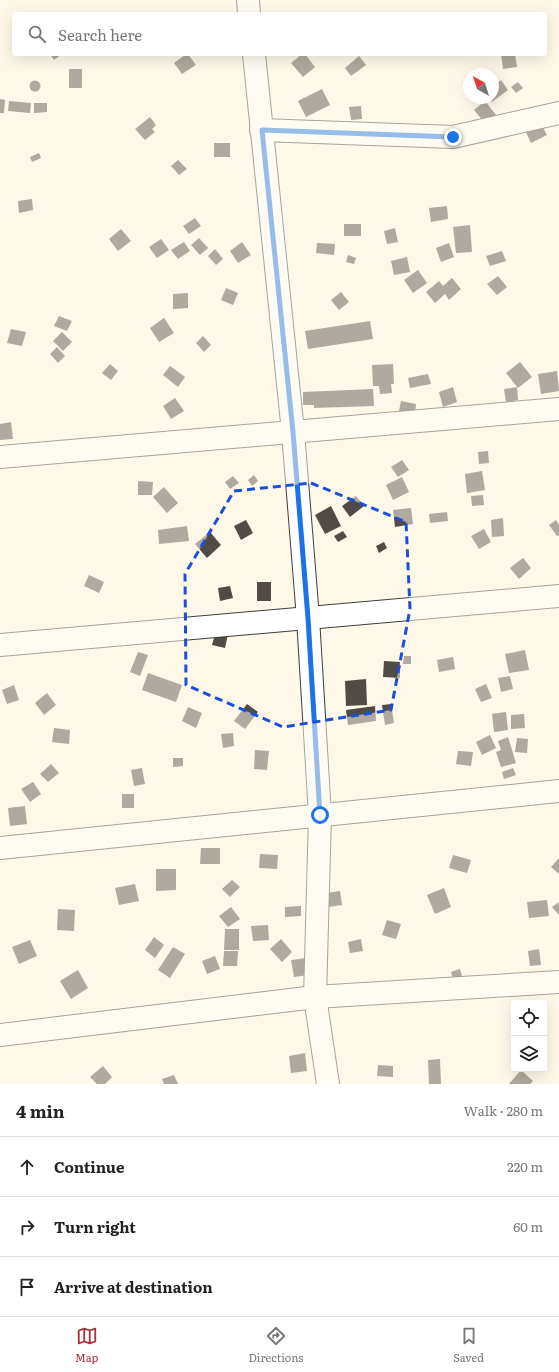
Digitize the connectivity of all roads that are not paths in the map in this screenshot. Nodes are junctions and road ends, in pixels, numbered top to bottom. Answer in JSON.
{"nodes":[{"id":1,"x":248,"y":0,"type":"edge"},
{"id":2,"x":250,"y":12,"type":"edge"},
{"id":3,"x":254,"y":56,"type":"edge"},
{"id":4,"x":559,"y":113,"type":"edge"},
{"id":5,"x":262,"y":130,"type":"junction"},
{"id":6,"x":559,"y":409,"type":"edge"},
{"id":7,"x":293,"y":432,"type":"junction"},
{"id":8,"x":0,"y":456,"type":"edge"},
{"id":9,"x":559,"y":596,"type":"edge"},
{"id":10,"x":308,"y":618,"type":"junction"},
{"id":11,"x":0,"y":645,"type":"edge"},
{"id":12,"x":559,"y":792,"type":"edge"},
{"id":13,"x":320,"y":815,"type":"junction"},
{"id":14,"x":0,"y":848,"type":"edge"},
{"id":15,"x":559,"y":982,"type":"edge"},
{"id":16,"x":315,"y":997,"type":"junction"},
{"id":17,"x":0,"y":1035,"type":"edge"},
{"id":18,"x":328,"y":1084,"type":"edge"}],
"edges":[{"from":1,"to":2,"type":"street"},
{"from":3,"to":5,"type":"street"},
{"from":4,"to":5,"type":"street"},
{"from":5,"to":7,"type":"street"},
{"from":6,"to":7,"type":"street"},
{"from":7,"to":8,"type":"street"},
{"from":7,"to":10,"type":"street"},
{"from":9,"to":10,"type":"street"},
{"from":10,"to":11,"type":"street"},
{"from":10,"to":13,"type":"street"},
{"from":12,"to":13,"type":"street"},
{"from":13,"to":14,"type":"street"},
{"from":13,"to":16,"type":"street"},
{"from":15,"to":16,"type":"street"},
{"from":16,"to":17,"type":"street"},
{"from":16,"to":18,"type":"street"}]}
